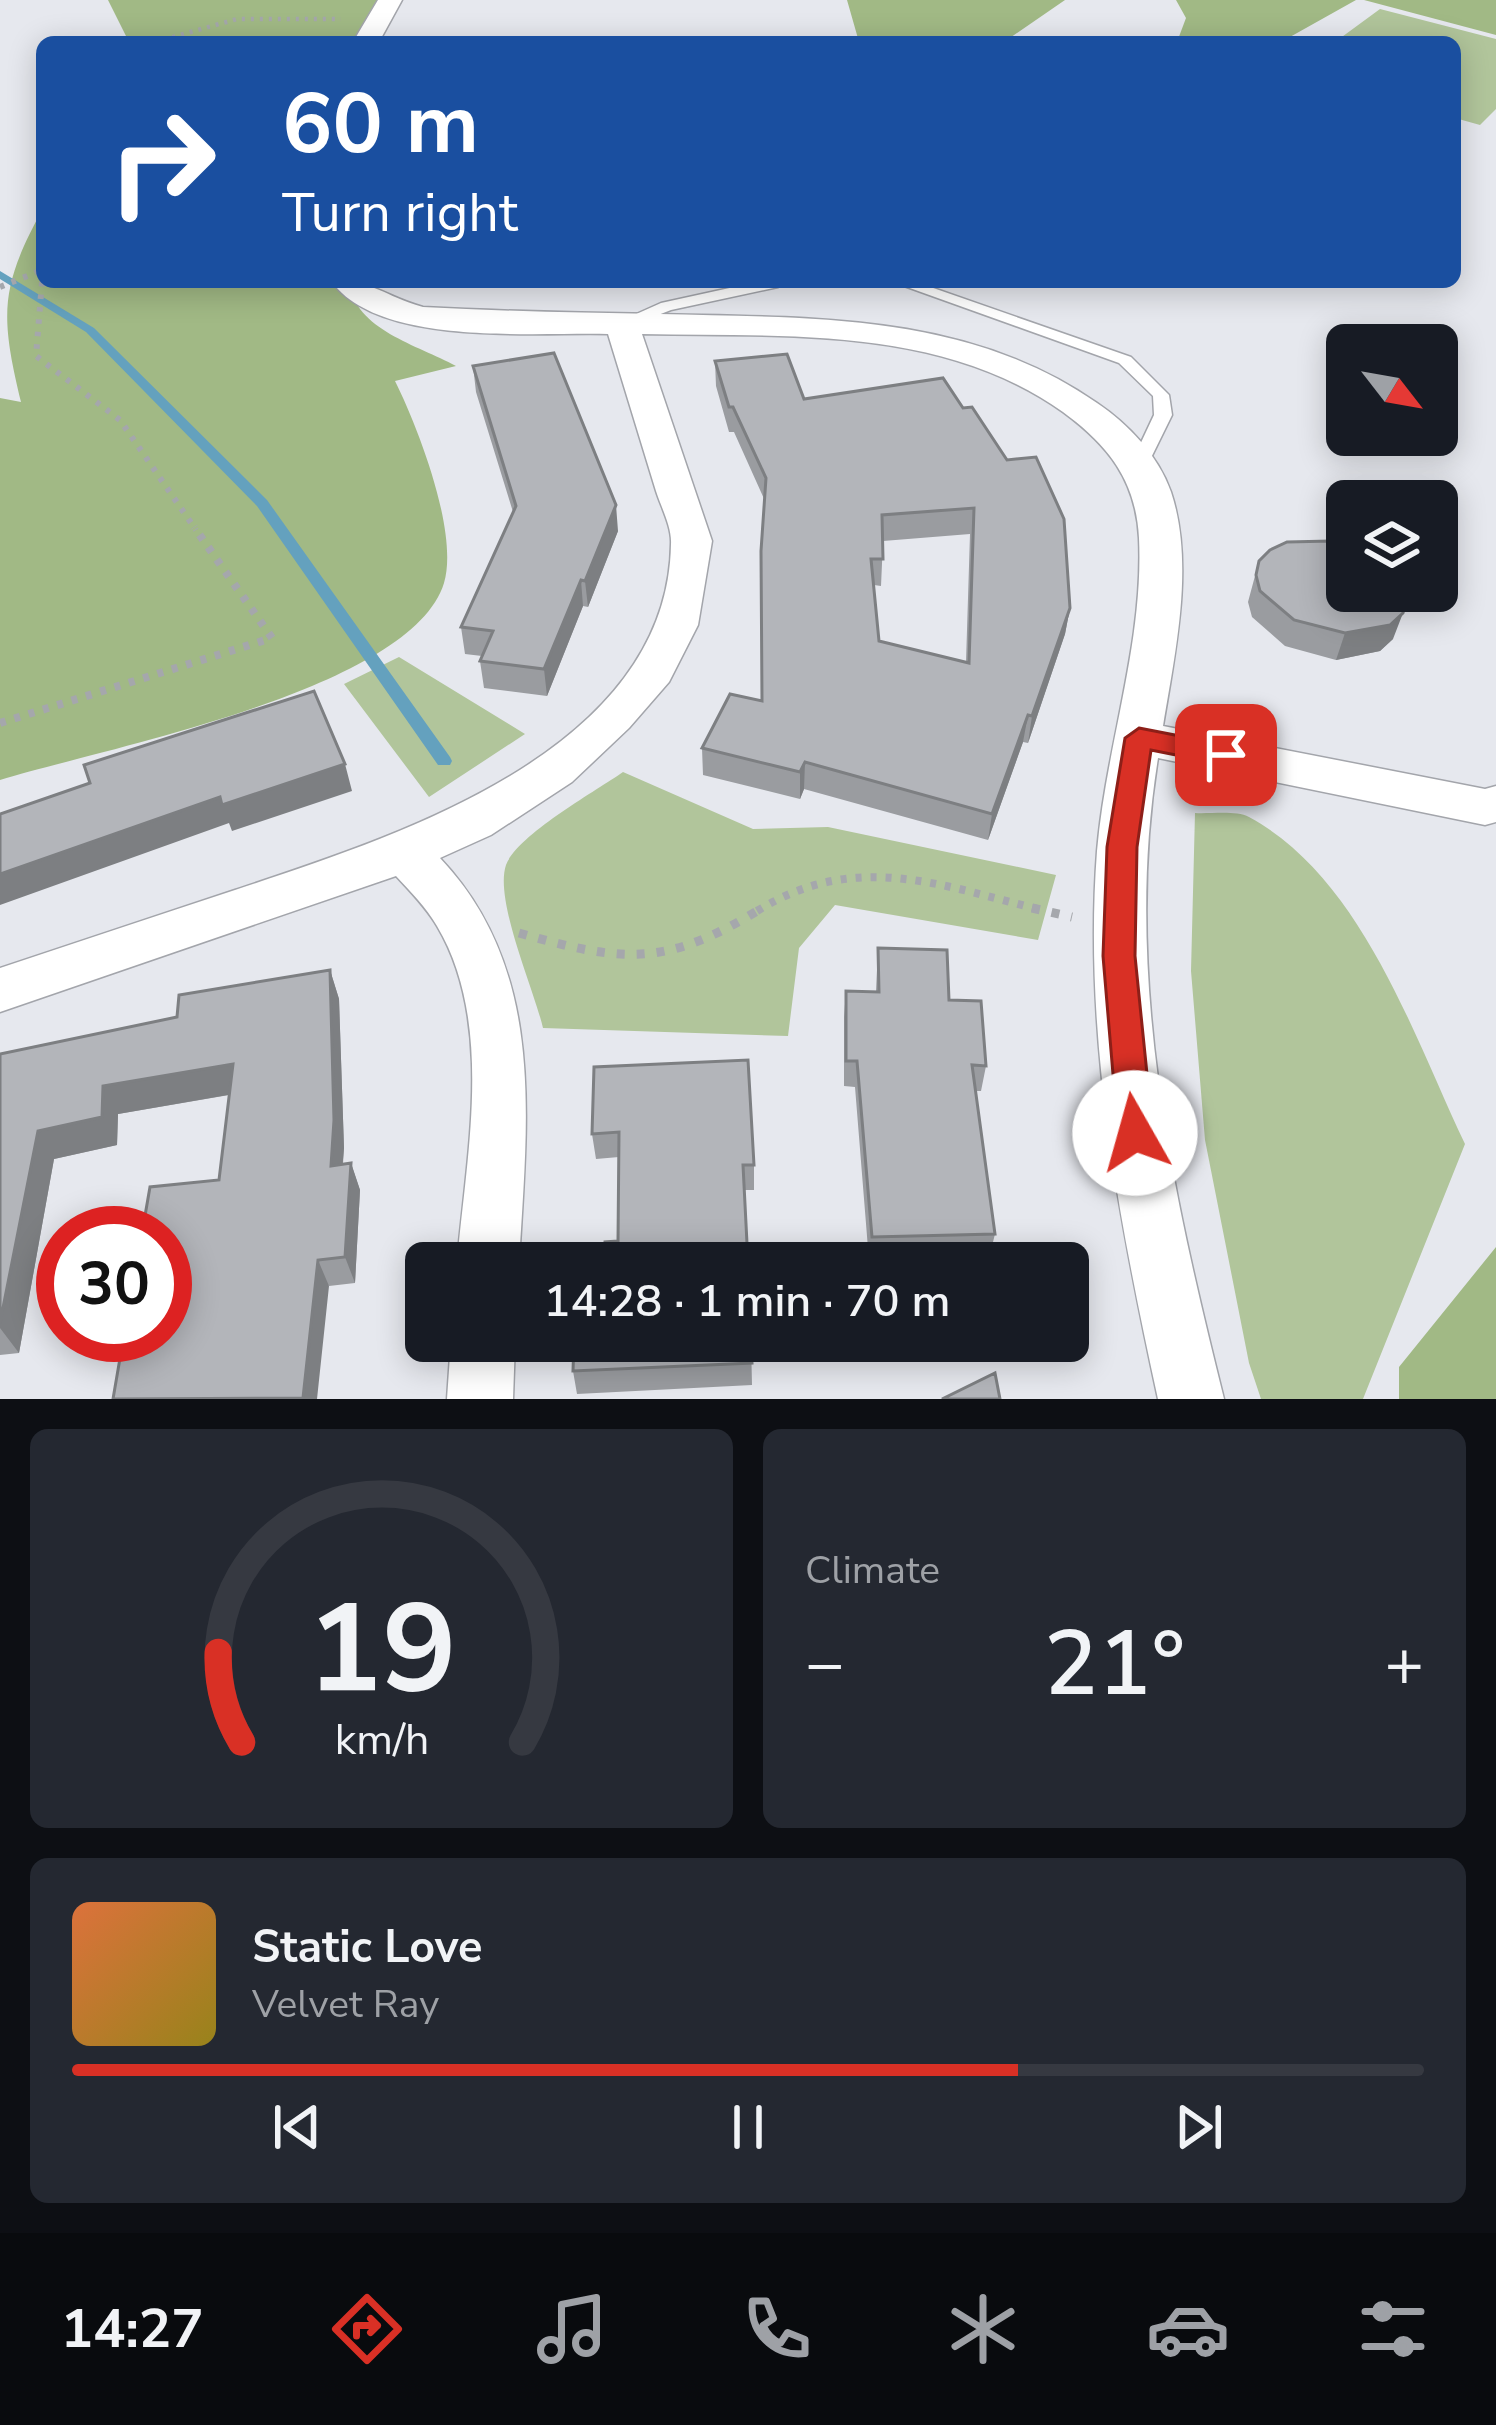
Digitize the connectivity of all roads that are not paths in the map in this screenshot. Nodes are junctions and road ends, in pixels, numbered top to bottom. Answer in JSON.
{"nodes":[{"id":1,"x":354,"y":288,"type":"edge"},
{"id":2,"x":750,"y":288,"type":"edge"},
{"id":3,"x":918,"y":288,"type":"edge"},
{"id":4,"x":622,"y":323,"type":"junction"},
{"id":5,"x":1139,"y":466,"type":"junction"},
{"id":6,"x":1139,"y":738,"type":"junction"},
{"id":7,"x":1496,"y":804,"type":"edge"},
{"id":8,"x":405,"y":853,"type":"junction"},
{"id":9,"x":0,"y":990,"type":"edge"},
{"id":10,"x":489,"y":1242,"type":"edge"},
{"id":11,"x":482,"y":1362,"type":"edge"},
{"id":12,"x":480,"y":1399,"type":"edge"},
{"id":13,"x":1191,"y":1399,"type":"edge"}],
"edges":[{"from":1,"to":4,"type":"street"},
{"from":2,"to":4,"type":"lane"},
{"from":3,"to":5,"type":"lane"},
{"from":4,"to":5,"type":"street"},
{"from":4,"to":8,"type":"street"},
{"from":5,"to":6,"type":"street"},
{"from":6,"to":7,"type":"street"},
{"from":6,"to":13,"type":"street"},
{"from":8,"to":9,"type":"street"},
{"from":8,"to":10,"type":"street"},
{"from":11,"to":12,"type":"street"}]}
